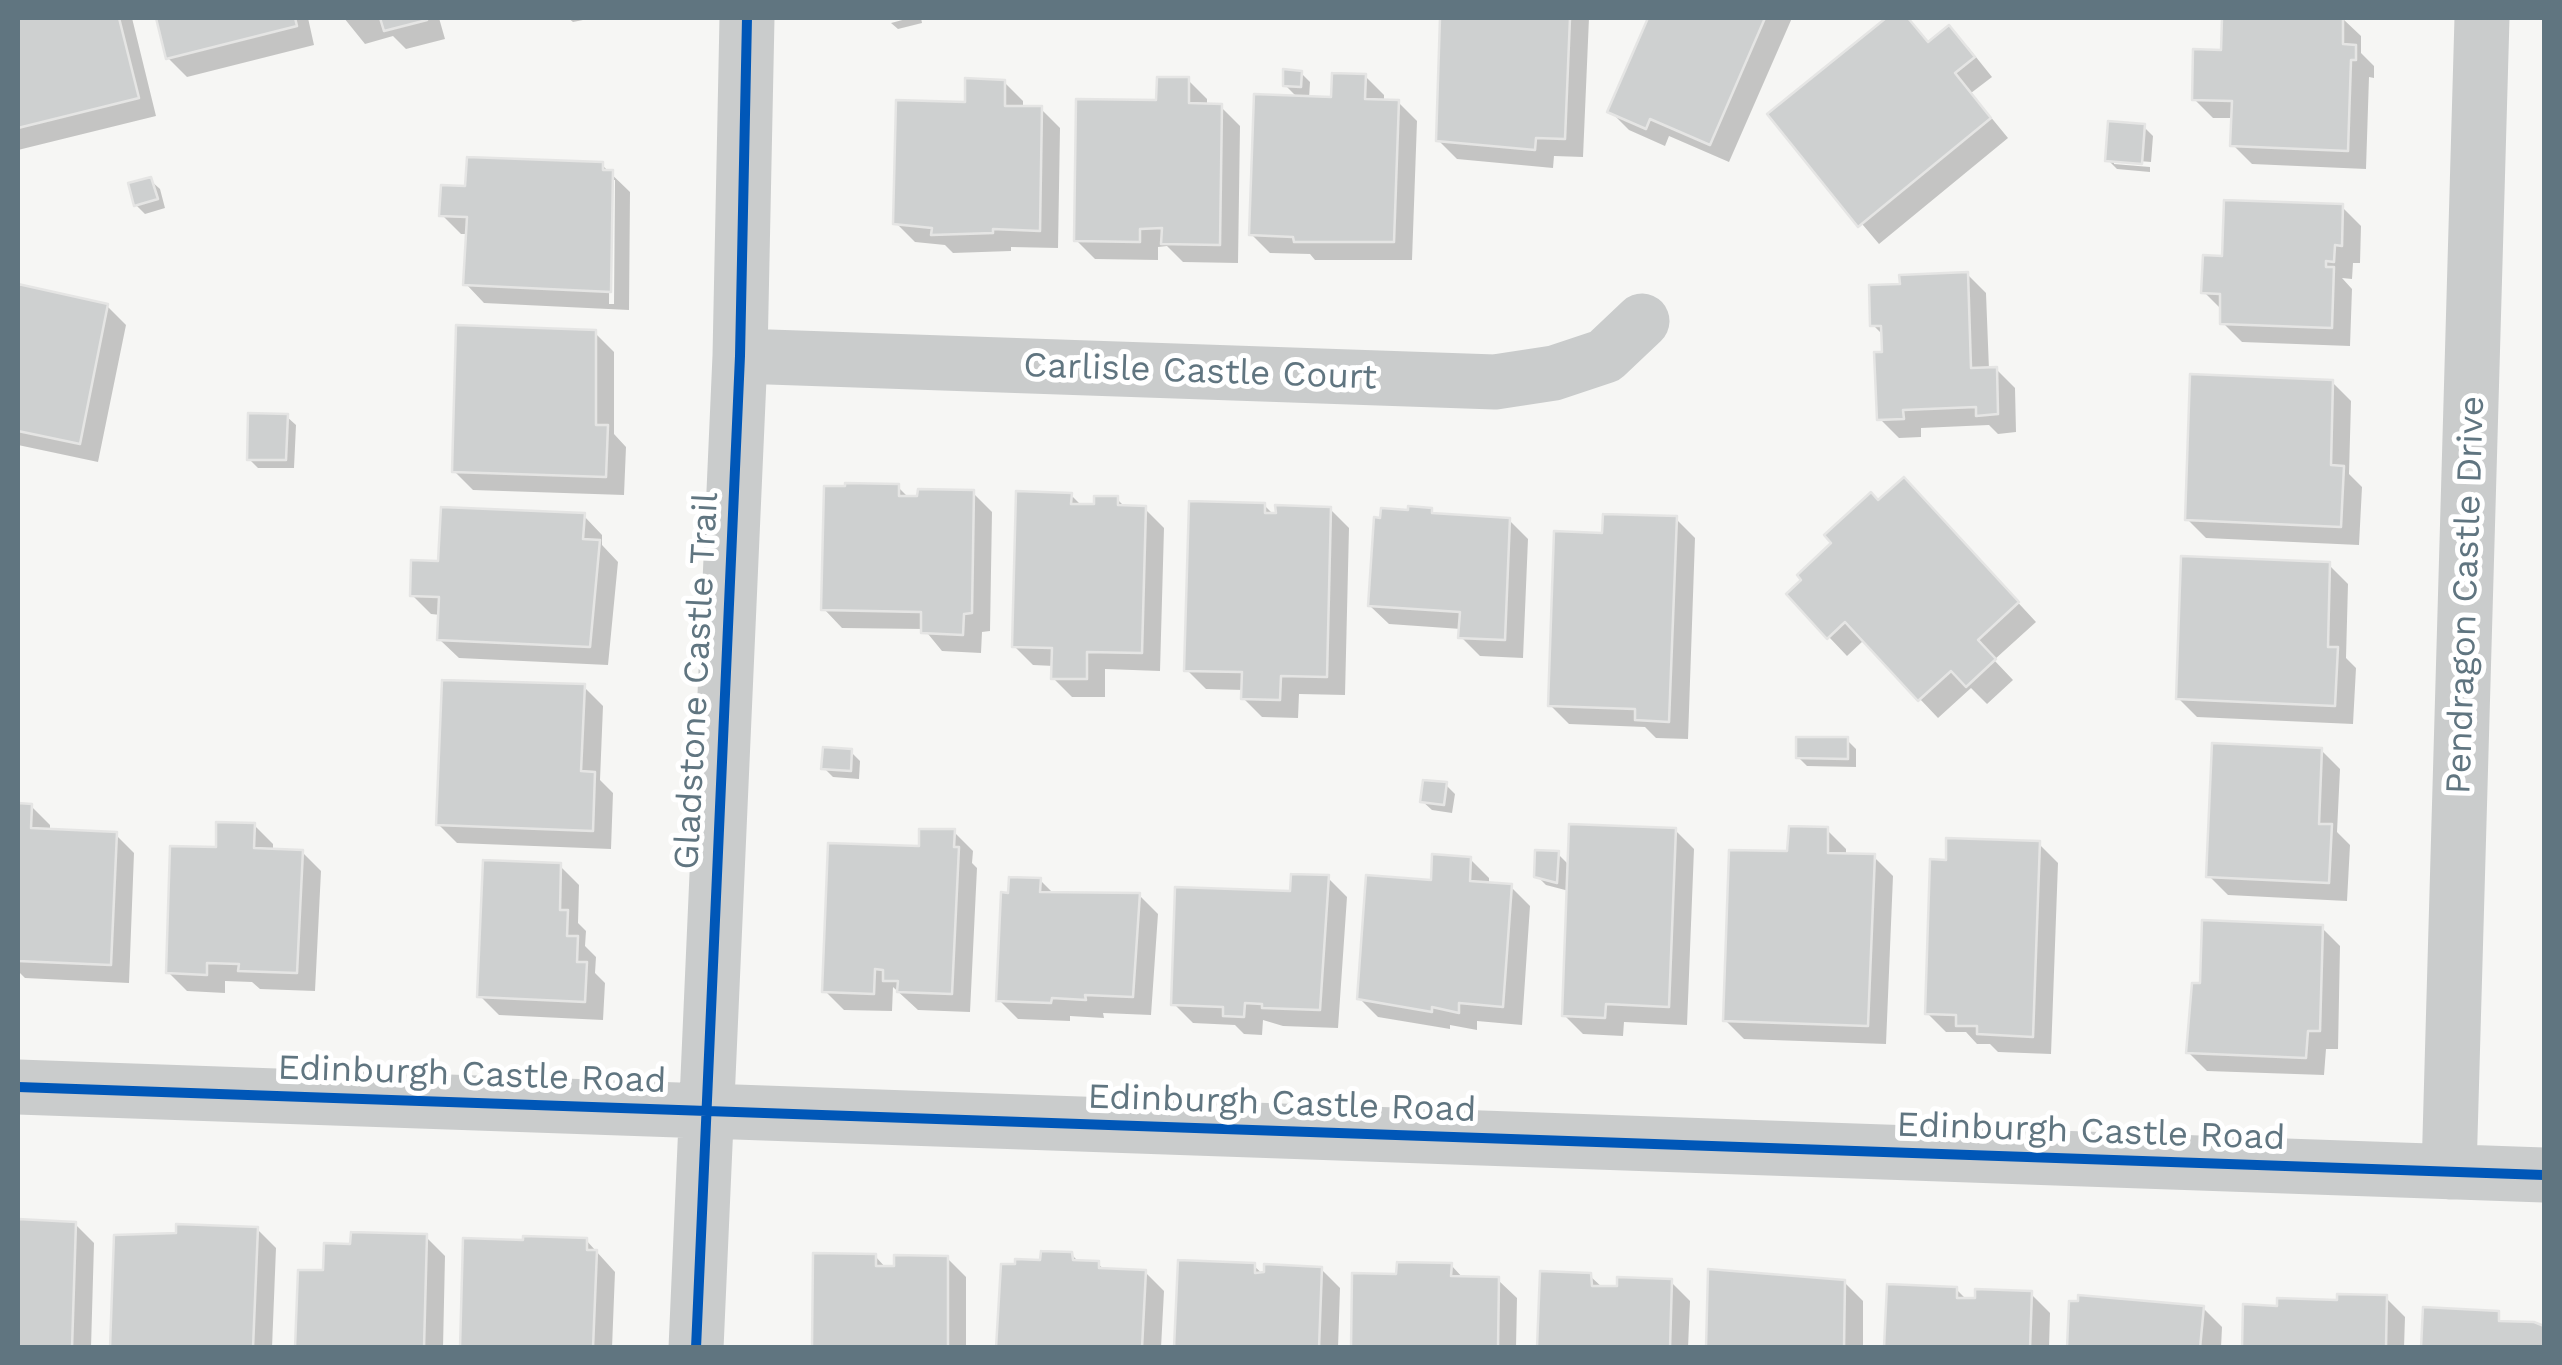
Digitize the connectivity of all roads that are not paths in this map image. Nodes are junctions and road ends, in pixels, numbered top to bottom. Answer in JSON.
{"nodes":[{"id":1,"x":747,"y":18,"type":"edge"},
{"id":2,"x":2482,"y":18,"type":"edge"},
{"id":3,"x":1642,"y":320,"type":"dead end"},
{"id":4,"x":740,"y":356,"type":"junction"},
{"id":5,"x":18,"y":1087,"type":"edge"},
{"id":6,"x":705,"y":1111,"type":"junction"},
{"id":7,"x":2449,"y":1172,"type":"junction"},
{"id":8,"x":2544,"y":1175,"type":"edge"},
{"id":9,"x":696,"y":1348,"type":"edge"}],
"edges":[{"from":1,"to":4,"type":"street","name":"Gladstone Castle Trail"},
{"from":2,"to":7,"type":"street","name":"Pendragon Castle Drive"},
{"from":3,"to":4,"type":"street","name":"Carlisle Castle Court"},
{"from":4,"to":6,"type":"street","name":"Gladstone Castle Trail"},
{"from":5,"to":6,"type":"street","name":"Edinburgh Castle Road"},
{"from":6,"to":7,"type":"street","name":"Edinburgh Castle Road"},
{"from":6,"to":9,"type":"street","name":"Gladstone Castle Trail"},
{"from":7,"to":8,"type":"street","name":"Edinburgh Castle Road"}]}
